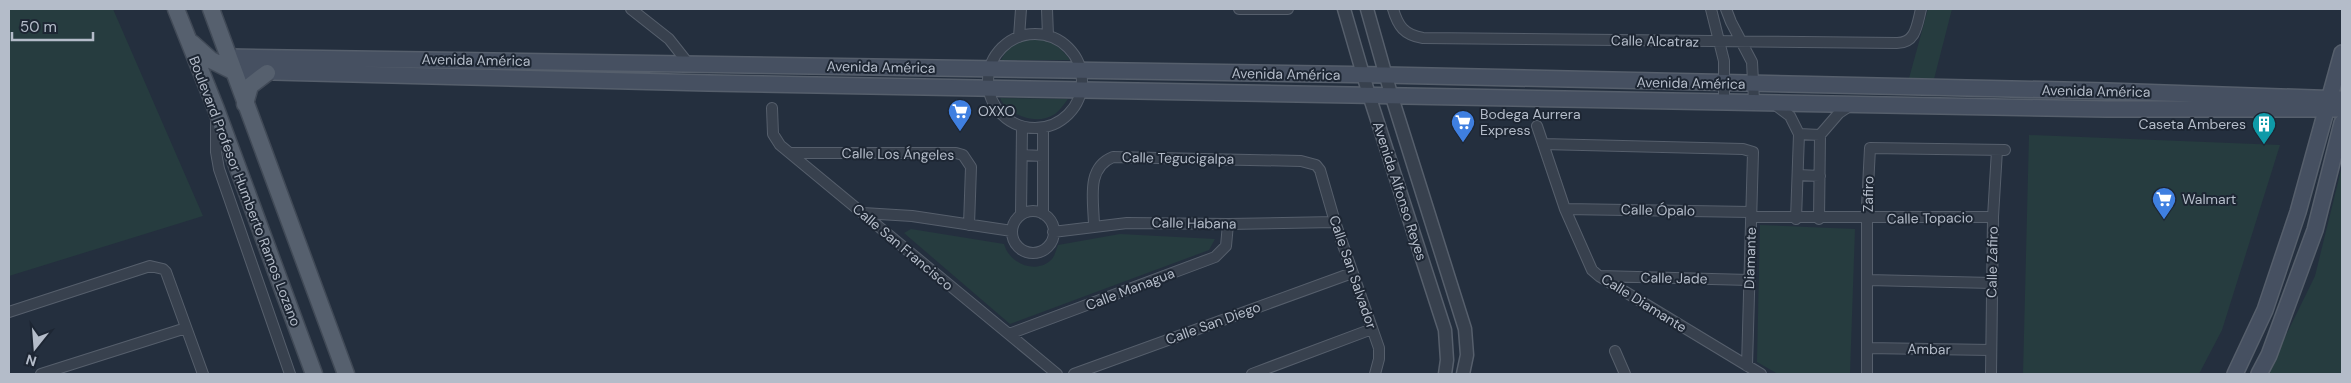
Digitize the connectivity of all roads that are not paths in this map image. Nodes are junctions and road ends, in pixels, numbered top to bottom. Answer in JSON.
{"nodes":[{"id":1,"x":176,"y":9,"type":"edge"},
{"id":2,"x":211,"y":9,"type":"edge"},
{"id":3,"x":631,"y":9,"type":"edge"},
{"id":4,"x":1021,"y":9,"type":"edge"},
{"id":5,"x":1047,"y":9,"type":"edge"},
{"id":6,"x":1239,"y":9,"type":"edge"},
{"id":7,"x":1288,"y":9,"type":"edge"},
{"id":8,"x":1344,"y":9,"type":"edge"},
{"id":9,"x":1367,"y":9,"type":"edge"},
{"id":10,"x":1393,"y":9,"type":"edge"},
{"id":11,"x":1711,"y":9,"type":"edge"},
{"id":12,"x":1726,"y":9,"type":"edge"},
{"id":13,"x":1921,"y":9,"type":"edge"},
{"id":14,"x":1048,"y":36,"type":"junction"},
{"id":15,"x":1019,"y":37,"type":"junction"},
{"id":16,"x":187,"y":38,"type":"junction"},
{"id":17,"x":1720,"y":41,"type":"junction"},
{"id":18,"x":1743,"y":42,"type":"junction"},
{"id":19,"x":2342,"y":53,"type":"edge"},
{"id":20,"x":688,"y":63,"type":"junction"},
{"id":21,"x":231,"y":64,"type":"junction"},
{"id":22,"x":708,"y":64,"type":"junction"},
{"id":23,"x":989,"y":70,"type":"junction"},
{"id":24,"x":1081,"y":71,"type":"junction"},
{"id":25,"x":267,"y":73,"type":"junction"},
{"id":26,"x":1386,"y":75,"type":"junction"},
{"id":27,"x":1363,"y":76,"type":"junction"},
{"id":28,"x":708,"y":83,"type":"junction"},
{"id":29,"x":1724,"y":84,"type":"junction"},
{"id":30,"x":1754,"y":84,"type":"junction"},
{"id":31,"x":988,"y":88,"type":"junction"},
{"id":32,"x":1930,"y":88,"type":"junction"},
{"id":33,"x":1958,"y":89,"type":"junction"},
{"id":34,"x":1081,"y":90,"type":"junction"},
{"id":35,"x":1391,"y":94,"type":"junction"},
{"id":36,"x":1369,"y":95,"type":"junction"},
{"id":37,"x":1724,"y":100,"type":"junction"},
{"id":38,"x":1761,"y":101,"type":"junction"},
{"id":39,"x":2333,"y":102,"type":"edge"},
{"id":40,"x":1854,"y":103,"type":"junction"},
{"id":41,"x":245,"y":104,"type":"junction"},
{"id":42,"x":1933,"y":105,"type":"junction"},
{"id":43,"x":1960,"y":105,"type":"junction"},
{"id":44,"x":772,"y":108,"type":"dead end"},
{"id":45,"x":216,"y":109,"type":"junction"},
{"id":46,"x":2342,"y":109,"type":"edge"},
{"id":47,"x":2342,"y":123,"type":"edge"},
{"id":48,"x":1537,"y":126,"type":"dead end"},
{"id":49,"x":1022,"y":127,"type":"junction"},
{"id":50,"x":1043,"y":128,"type":"junction"},
{"id":51,"x":1799,"y":134,"type":"junction"},
{"id":52,"x":1820,"y":136,"type":"junction"},
{"id":53,"x":1543,"y":144,"type":"junction"},
{"id":54,"x":2001,"y":150,"type":"joint"},
{"id":55,"x":790,"y":153,"type":"junction"},
{"id":56,"x":1022,"y":156,"type":"junction"},
{"id":57,"x":1043,"y":156,"type":"junction"},
{"id":58,"x":1320,"y":170,"type":"joint"},
{"id":59,"x":1798,"y":176,"type":"junction"},
{"id":60,"x":1820,"y":176,"type":"junction"},
{"id":61,"x":1565,"y":209,"type":"junction"},
{"id":62,"x":863,"y":213,"type":"junction"},
{"id":63,"x":1043,"y":214,"type":"junction"},
{"id":64,"x":1021,"y":215,"type":"junction"},
{"id":65,"x":1751,"y":215,"type":"junction"},
{"id":66,"x":1993,"y":217,"type":"junction"},
{"id":67,"x":1868,"y":218,"type":"junction"},
{"id":68,"x":1796,"y":219,"type":"junction"},
{"id":69,"x":1819,"y":219,"type":"junction"},
{"id":70,"x":1336,"y":222,"type":"junction"},
{"id":71,"x":1228,"y":224,"type":"junction"},
{"id":72,"x":968,"y":225,"type":"junction"},
{"id":73,"x":1094,"y":227,"type":"junction"},
{"id":74,"x":1012,"y":231,"type":"junction"},
{"id":75,"x":1054,"y":232,"type":"junction"},
{"id":76,"x":1352,"y":272,"type":"junction"},
{"id":77,"x":1599,"y":276,"type":"junction"},
{"id":78,"x":1749,"y":280,"type":"junction"},
{"id":79,"x":1868,"y":280,"type":"junction"},
{"id":80,"x":1992,"y":284,"type":"junction"},
{"id":81,"x":9,"y":312,"type":"edge"},
{"id":82,"x":186,"y":328,"type":"junction"},
{"id":83,"x":1372,"y":330,"type":"junction"},
{"id":84,"x":1010,"y":334,"type":"junction"},
{"id":85,"x":1867,"y":348,"type":"junction"},
{"id":86,"x":1615,"y":350,"type":"dead end"},
{"id":87,"x":1991,"y":350,"type":"junction"},
{"id":88,"x":1747,"y":366,"type":"junction"},
{"id":89,"x":41,"y":374,"type":"edge"},
{"id":90,"x":203,"y":374,"type":"edge"},
{"id":91,"x":290,"y":374,"type":"edge"},
{"id":92,"x":314,"y":374,"type":"edge"},
{"id":93,"x":346,"y":374,"type":"edge"},
{"id":94,"x":1057,"y":374,"type":"edge"},
{"id":95,"x":1074,"y":374,"type":"edge"},
{"id":96,"x":1252,"y":374,"type":"edge"},
{"id":97,"x":1375,"y":374,"type":"edge"},
{"id":98,"x":1445,"y":374,"type":"edge"},
{"id":99,"x":1464,"y":374,"type":"edge"},
{"id":100,"x":1625,"y":374,"type":"edge"},
{"id":101,"x":1761,"y":374,"type":"edge"},
{"id":102,"x":1867,"y":374,"type":"edge"},
{"id":103,"x":1991,"y":374,"type":"edge"},
{"id":104,"x":2235,"y":374,"type":"edge"},
{"id":105,"x":2259,"y":374,"type":"edge"}],
"edges":[{"from":1,"to":16,"type":"main road","name":"Boulevard Profesor Humberto Ramos Lozano"},
{"from":2,"to":21,"type":"main road"},
{"from":3,"to":20,"type":"street"},
{"from":4,"to":15,"type":"street"},
{"from":5,"to":14,"type":"street"},
{"from":6,"to":7,"type":"street"},
{"from":8,"to":27,"type":"street","name":"Avenida Alfonso Reyes"},
{"from":9,"to":26,"type":"street","name":"Avenida Alfonso Reyes"},
{"from":10,"to":17,"type":"street","name":"Calle Alcatraz"},
{"from":11,"to":17,"type":"street"},
{"from":12,"to":18,"type":"street"},
{"from":13,"to":18,"type":"street","name":"Calle Alcatraz"},
{"from":14,"to":15,"type":"street"},
{"from":14,"to":24,"type":"street"},
{"from":15,"to":23,"type":"street"},
{"from":16,"to":21,"type":"main road"},
{"from":16,"to":45,"type":"main road","name":"Boulevard Profesor Humberto Ramos Lozano"},
{"from":17,"to":18,"type":"street","name":"Calle Alcatraz"},
{"from":17,"to":29,"type":"street"},
{"from":18,"to":30,"type":"street"},
{"from":19,"to":39,"type":"main road"},
{"from":20,"to":21,"type":"main road","name":"Avenida América"},
{"from":20,"to":22,"type":"main road","name":"Avenida América"},
{"from":21,"to":25,"type":"main road","name":"Avenida América"},
{"from":21,"to":41,"type":"main road"},
{"from":22,"to":23,"type":"main road","name":"Avenida América"},
{"from":22,"to":28,"type":"main road"},
{"from":23,"to":24,"type":"main road","name":"Avenida América"},
{"from":23,"to":31,"type":"street"},
{"from":24,"to":27,"type":"main road","name":"Avenida América"},
{"from":24,"to":34,"type":"street"},
{"from":25,"to":28,"type":"main road","name":"Avenida América"},
{"from":25,"to":41,"type":"main road"},
{"from":26,"to":27,"type":"main road","name":"Avenida América"},
{"from":26,"to":29,"type":"main road","name":"Avenida América"},
{"from":26,"to":35,"type":"street","name":"Avenida Alfonso Reyes"},
{"from":27,"to":36,"type":"street","name":"Avenida Alfonso Reyes"},
{"from":28,"to":31,"type":"main road","name":"Avenida América"},
{"from":29,"to":30,"type":"main road","name":"Avenida América"},
{"from":29,"to":37,"type":"street"},
{"from":30,"to":32,"type":"main road","name":"Avenida América"},
{"from":30,"to":38,"type":"street"},
{"from":31,"to":34,"type":"main road","name":"Avenida América"},
{"from":31,"to":49,"type":"street"},
{"from":32,"to":33,"type":"main road","name":"Avenida América"},
{"from":32,"to":42,"type":"main road"},
{"from":33,"to":39,"type":"main road","name":"Avenida América"},
{"from":33,"to":43,"type":"main road"},
{"from":34,"to":36,"type":"main road","name":"Avenida América"},
{"from":34,"to":50,"type":"street"},
{"from":35,"to":36,"type":"main road","name":"Avenida América"},
{"from":35,"to":37,"type":"main road","name":"Avenida América"},
{"from":35,"to":99,"type":"street","name":"Avenida Alfonso Reyes"},
{"from":36,"to":98,"type":"street","name":"Avenida Alfonso Reyes"},
{"from":37,"to":38,"type":"main road","name":"Avenida América"},
{"from":38,"to":40,"type":"main road","name":"Avenida América"},
{"from":38,"to":51,"type":"street"},
{"from":39,"to":43,"type":"main road","name":"Avenida América"},
{"from":39,"to":46,"type":"main road","name":"Avenida América"},
{"from":39,"to":104,"type":"main road"},
{"from":40,"to":42,"type":"main road","name":"Avenida América"},
{"from":40,"to":52,"type":"street"},
{"from":41,"to":93,"type":"main road"},
{"from":42,"to":43,"type":"main road","name":"Avenida América"},
{"from":44,"to":55,"type":"street","name":"Calle San Francisco"},
{"from":45,"to":91,"type":"street"},
{"from":45,"to":92,"type":"main road","name":"Boulevard Profesor Humberto Ramos Lozano"},
{"from":47,"to":105,"type":"main road"},
{"from":48,"to":53,"type":"street","name":"Calle Diamante"},
{"from":49,"to":50,"type":"street"},
{"from":49,"to":56,"type":"street"},
{"from":50,"to":57,"type":"street"},
{"from":51,"to":52,"type":"street"},
{"from":51,"to":59,"type":"street"},
{"from":52,"to":60,"type":"street"},
{"from":53,"to":61,"type":"street","name":"Calle Diamante"},
{"from":53,"to":65,"type":"street","name":"Diamante"},
{"from":54,"to":66,"type":"street","name":"Calle Zafiro"},
{"from":54,"to":67,"type":"street","name":"Zafiro"},
{"from":55,"to":62,"type":"street","name":"Calle San Francisco"},
{"from":55,"to":72,"type":"street","name":"Calle Los Ángeles"},
{"from":56,"to":57,"type":"street"},
{"from":56,"to":64,"type":"street"},
{"from":57,"to":63,"type":"street"},
{"from":58,"to":70,"type":"street","name":"Calle San Salvador"},
{"from":58,"to":73,"type":"street","name":"Calle Tegucigalpa"},
{"from":59,"to":60,"type":"street"},
{"from":59,"to":68,"type":"street"},
{"from":60,"to":69,"type":"street"},
{"from":61,"to":65,"type":"street","name":"Calle Ópalo"},
{"from":61,"to":77,"type":"street","name":"Calle Diamante"},
{"from":62,"to":72,"type":"street"},
{"from":62,"to":84,"type":"street","name":"Calle San Francisco"},
{"from":63,"to":64,"type":"street"},
{"from":63,"to":75,"type":"street"},
{"from":64,"to":74,"type":"street"},
{"from":65,"to":68,"type":"street","name":"Calle Ópalo"},
{"from":65,"to":78,"type":"street","name":"Diamante"},
{"from":66,"to":67,"type":"street","name":"Calle Topacio"},
{"from":66,"to":80,"type":"street","name":"Calle Zafiro"},
{"from":67,"to":69,"type":"street","name":"Calle Topacio"},
{"from":67,"to":79,"type":"street","name":"Zafiro"},
{"from":68,"to":69,"type":"street","name":"Calle Ópalo"},
{"from":70,"to":71,"type":"street","name":"Calle Habana"},
{"from":70,"to":76,"type":"street","name":"Calle San Salvador"},
{"from":71,"to":73,"type":"street","name":"Calle Habana"},
{"from":71,"to":84,"type":"street","name":"Calle Managua"},
{"from":72,"to":74,"type":"street"},
{"from":73,"to":75,"type":"street","name":"Calle Habana"},
{"from":74,"to":75,"type":"street"},
{"from":76,"to":83,"type":"street","name":"Calle San Salvador"},
{"from":76,"to":95,"type":"street","name":"Calle San Diego"},
{"from":77,"to":78,"type":"street","name":"Calle Jade"},
{"from":77,"to":88,"type":"street","name":"Calle Diamante"},
{"from":78,"to":88,"type":"street","name":"Diamante"},
{"from":79,"to":80,"type":"street"},
{"from":79,"to":85,"type":"street","name":"Zafiro"},
{"from":80,"to":87,"type":"street","name":"Calle Zafiro"},
{"from":81,"to":82,"type":"street"},
{"from":82,"to":89,"type":"street"},
{"from":82,"to":90,"type":"street"},
{"from":83,"to":96,"type":"street"},
{"from":83,"to":97,"type":"street","name":"Calle San Salvador"},
{"from":84,"to":94,"type":"street","name":"Calle San Francisco"},
{"from":85,"to":87,"type":"street","name":"Ambar"},
{"from":85,"to":102,"type":"street","name":"Zafiro"},
{"from":86,"to":100,"type":"street"},
{"from":87,"to":103,"type":"street","name":"Calle Zafiro"},
{"from":88,"to":101,"type":"street","name":"Calle Diamante"}]}
